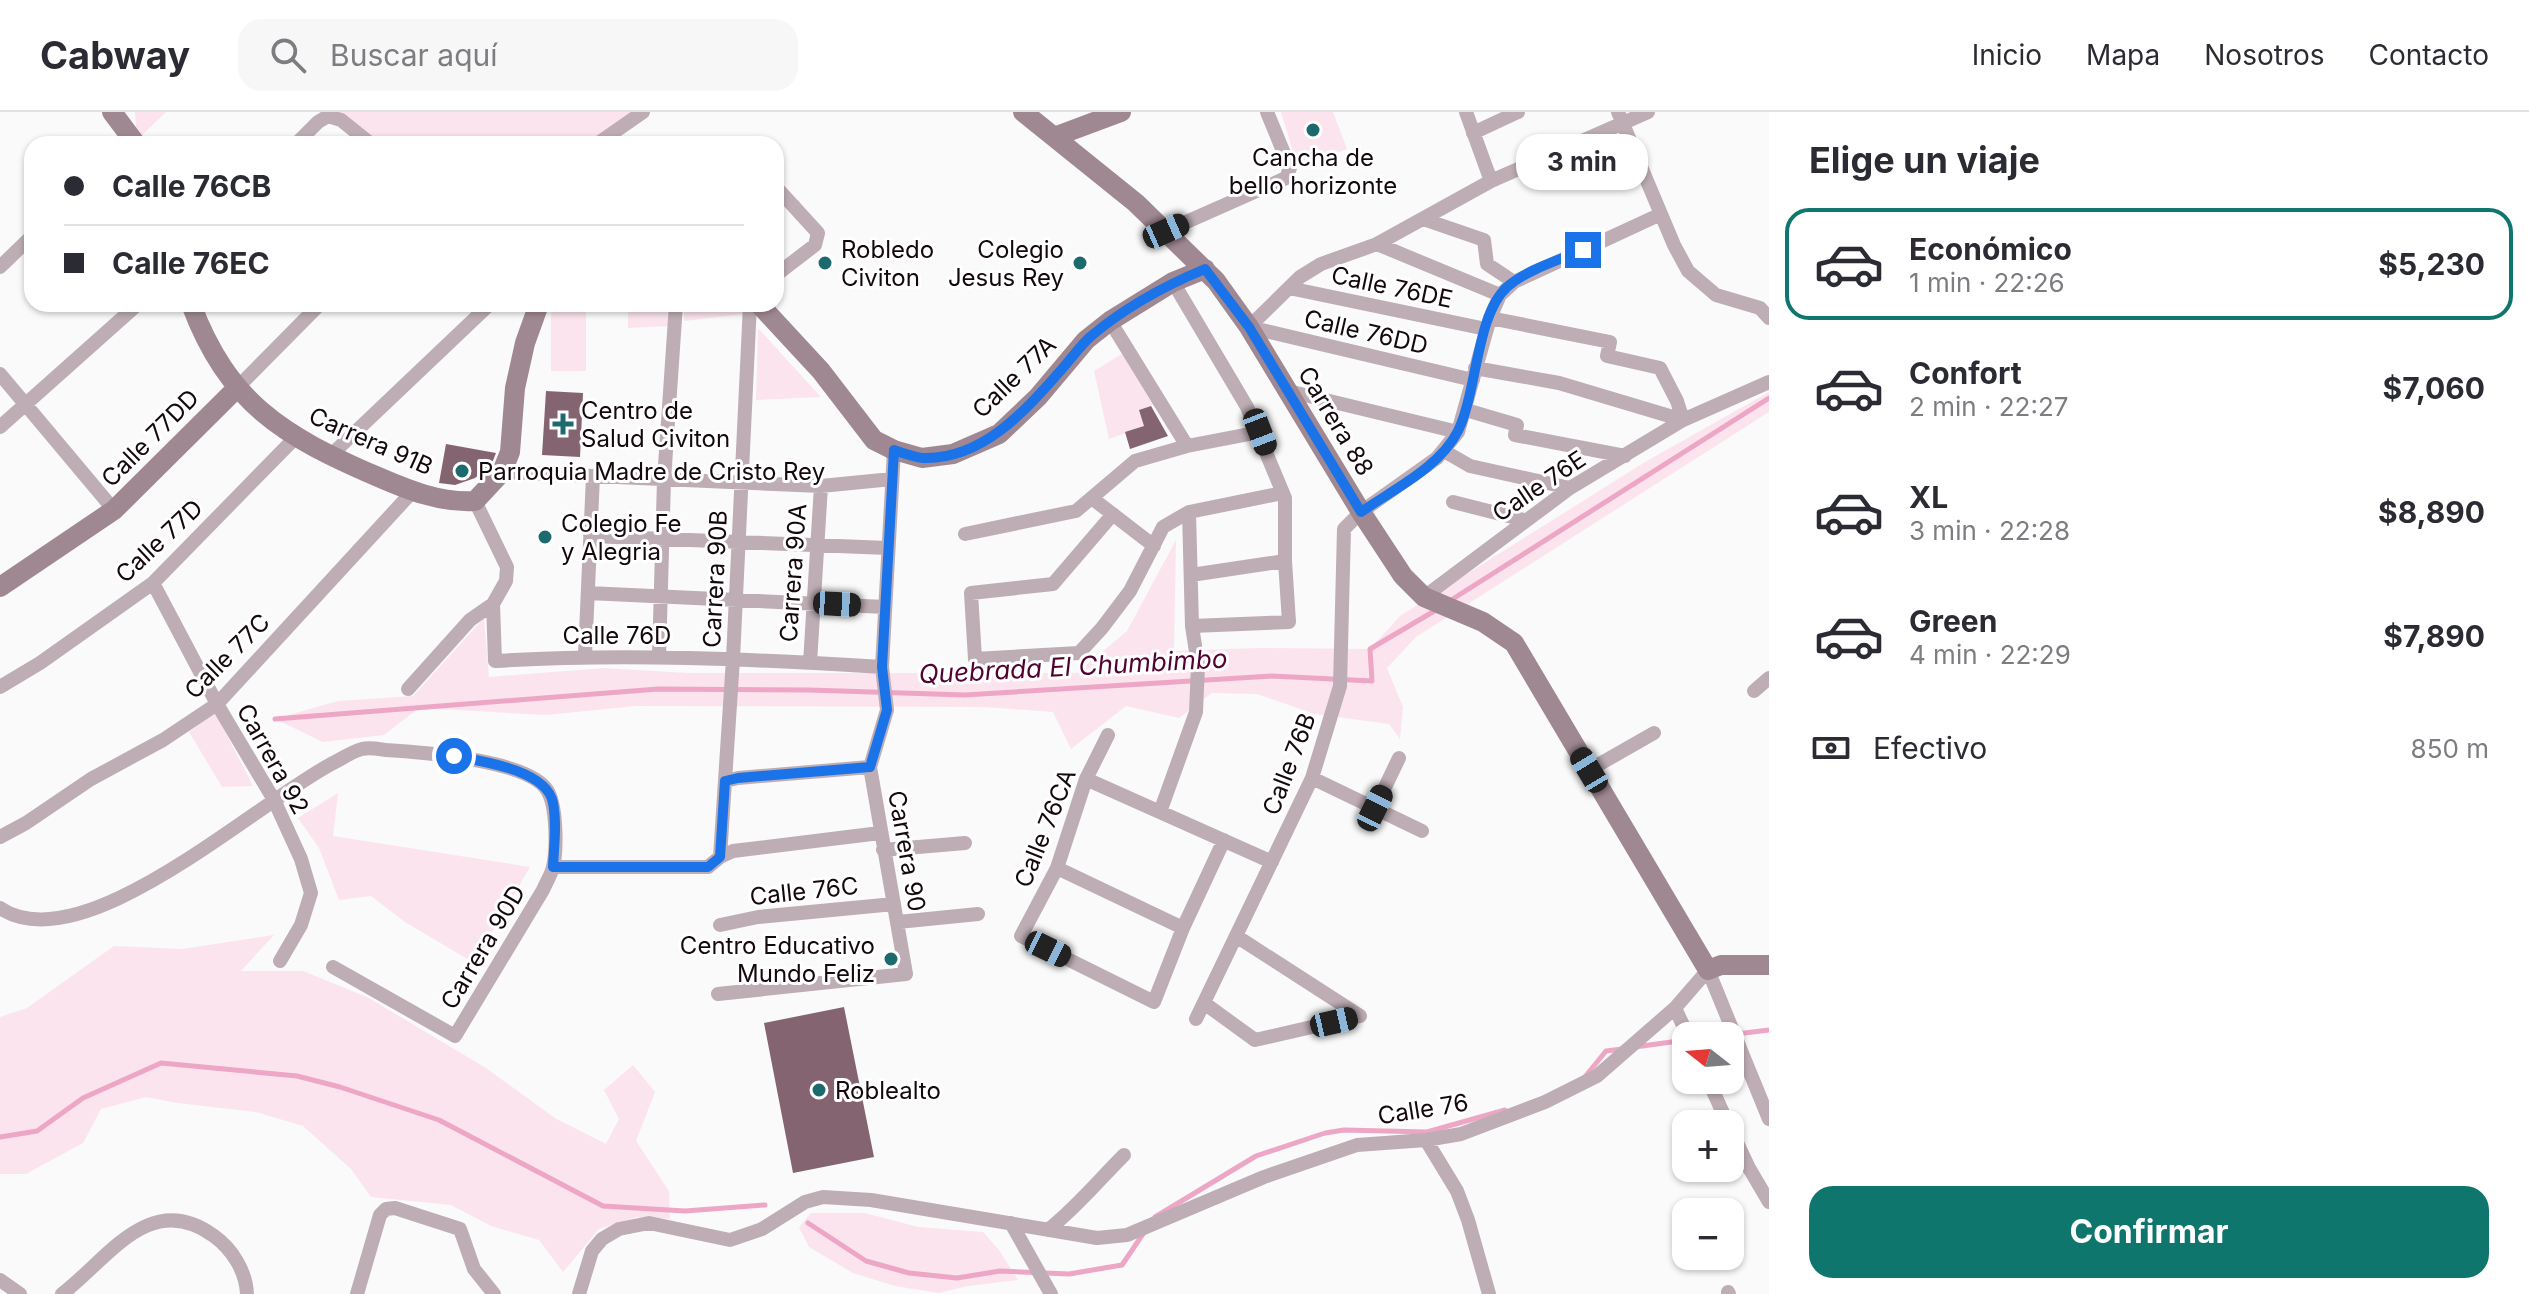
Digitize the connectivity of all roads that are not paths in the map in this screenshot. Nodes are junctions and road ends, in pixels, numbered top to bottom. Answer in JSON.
{"nodes":[{"id":1,"x":112,"y":112,"type":"edge"},
{"id":2,"x":129,"y":112,"type":"edge"},
{"id":3,"x":643,"y":112,"type":"edge"},
{"id":4,"x":1023,"y":112,"type":"edge"},
{"id":5,"x":1121,"y":112,"type":"edge"},
{"id":6,"x":1267,"y":112,"type":"edge"},
{"id":7,"x":1466,"y":112,"type":"edge"},
{"id":8,"x":1518,"y":112,"type":"edge"},
{"id":9,"x":1647,"y":112,"type":"edge"},
{"id":10,"x":1620,"y":117,"type":"edge"},
{"id":11,"x":1473,"y":133,"type":"junction"},
{"id":12,"x":128,"y":136,"type":"edge"},
{"id":13,"x":131,"y":136,"type":"edge"},
{"id":14,"x":304,"y":136,"type":"edge"},
{"id":15,"x":361,"y":136,"type":"edge"},
{"id":16,"x":623,"y":136,"type":"edge"},
{"id":17,"x":1054,"y":137,"type":"junction"},
{"id":18,"x":1491,"y":181,"type":"junction"},
{"id":19,"x":784,"y":196,"type":"edge"},
{"id":20,"x":1661,"y":214,"type":"junction"},
{"id":21,"x":1423,"y":219,"type":"junction"},
{"id":22,"x":1166,"y":231,"type":"junction"},
{"id":23,"x":24,"y":244,"type":"edge"},
{"id":24,"x":1377,"y":244,"type":"junction"},
{"id":25,"x":0,"y":267,"type":"edge"},
{"id":26,"x":784,"y":269,"type":"edge"},
{"id":27,"x":1205,"y":269,"type":"junction"},
{"id":28,"x":1173,"y":282,"type":"junction"},
{"id":29,"x":1514,"y":282,"type":"junction"},
{"id":30,"x":1289,"y":288,"type":"junction"},
{"id":31,"x":1500,"y":295,"type":"junction"},
{"id":32,"x":1766,"y":310,"type":"edge"},
{"id":33,"x":129,"y":312,"type":"edge"},
{"id":34,"x":194,"y":312,"type":"edge"},
{"id":35,"x":312,"y":312,"type":"edge"},
{"id":36,"x":482,"y":312,"type":"edge"},
{"id":37,"x":537,"y":312,"type":"edge"},
{"id":38,"x":675,"y":312,"type":"edge"},
{"id":39,"x":750,"y":312,"type":"edge"},
{"id":40,"x":766,"y":312,"type":"edge"},
{"id":41,"x":1110,"y":321,"type":"junction"},
{"id":42,"x":1488,"y":323,"type":"junction"},
{"id":43,"x":1249,"y":327,"type":"junction"},
{"id":44,"x":0,"y":374,"type":"edge"},
{"id":45,"x":1474,"y":374,"type":"junction"},
{"id":46,"x":1769,"y":382,"type":"edge"},
{"id":47,"x":237,"y":388,"type":"junction"},
{"id":48,"x":1288,"y":391,"type":"junction"},
{"id":49,"x":27,"y":406,"type":"junction"},
{"id":50,"x":1466,"y":410,"type":"junction"},
{"id":51,"x":1683,"y":420,"type":"junction"},
{"id":52,"x":0,"y":427,"type":"edge"},
{"id":53,"x":1260,"y":432,"type":"junction"},
{"id":54,"x":1458,"y":432,"type":"junction"},
{"id":55,"x":295,"y":438,"type":"junction"},
{"id":56,"x":1187,"y":446,"type":"junction"},
{"id":57,"x":894,"y":450,"type":"junction"},
{"id":58,"x":1444,"y":451,"type":"junction"},
{"id":59,"x":330,"y":456,"type":"junction"},
{"id":60,"x":1625,"y":456,"type":"junction"},
{"id":61,"x":502,"y":472,"type":"junction"},
{"id":62,"x":593,"y":476,"type":"junction"},
{"id":63,"x":892,"y":479,"type":"junction"},
{"id":64,"x":664,"y":480,"type":"junction"},
{"id":65,"x":741,"y":484,"type":"junction"},
{"id":66,"x":821,"y":486,"type":"junction"},
{"id":67,"x":1570,"y":488,"type":"junction"},
{"id":68,"x":413,"y":491,"type":"junction"},
{"id":69,"x":1283,"y":493,"type":"junction"},
{"id":70,"x":1093,"y":499,"type":"junction"},
{"id":71,"x":475,"y":501,"type":"junction"},
{"id":72,"x":1453,"y":502,"type":"dead end"},
{"id":73,"x":114,"y":510,"type":"junction"},
{"id":74,"x":1189,"y":512,"type":"junction"},
{"id":75,"x":1361,"y":512,"type":"junction"},
{"id":76,"x":1113,"y":514,"type":"junction"},
{"id":77,"x":1524,"y":520,"type":"junction"},
{"id":78,"x":965,"y":534,"type":"dead end"},
{"id":79,"x":591,"y":536,"type":"junction"},
{"id":80,"x":662,"y":539,"type":"junction"},
{"id":81,"x":739,"y":542,"type":"junction"},
{"id":82,"x":817,"y":545,"type":"junction"},
{"id":83,"x":1154,"y":546,"type":"junction"},
{"id":84,"x":888,"y":548,"type":"junction"},
{"id":85,"x":1285,"y":561,"type":"junction"},
{"id":86,"x":1191,"y":575,"type":"junction"},
{"id":87,"x":153,"y":583,"type":"junction"},
{"id":88,"x":0,"y":587,"type":"edge"},
{"id":89,"x":588,"y":593,"type":"junction"},
{"id":90,"x":660,"y":596,"type":"junction"},
{"id":91,"x":736,"y":600,"type":"junction"},
{"id":92,"x":814,"y":603,"type":"junction"},
{"id":93,"x":1438,"y":603,"type":"junction"},
{"id":94,"x":493,"y":604,"type":"junction"},
{"id":95,"x":885,"y":607,"type":"junction"},
{"id":96,"x":1192,"y":626,"type":"junction"},
{"id":97,"x":585,"y":655,"type":"junction"},
{"id":98,"x":659,"y":657,"type":"junction"},
{"id":99,"x":733,"y":659,"type":"junction"},
{"id":100,"x":810,"y":663,"type":"junction"},
{"id":101,"x":882,"y":667,"type":"junction"},
{"id":102,"x":1769,"y":678,"type":"edge"},
{"id":103,"x":0,"y":687,"type":"edge"},
{"id":104,"x":408,"y":689,"type":"dead end"},
{"id":105,"x":1754,"y":691,"type":"dead end"},
{"id":106,"x":217,"y":704,"type":"junction"},
{"id":107,"x":1654,"y":733,"type":"dead end"},
{"id":108,"x":1108,"y":735,"type":"dead end"},
{"id":109,"x":1399,"y":758,"type":"dead end"},
{"id":110,"x":870,"y":767,"type":"junction"},
{"id":111,"x":1589,"y":770,"type":"junction"},
{"id":112,"x":1312,"y":778,"type":"junction"},
{"id":113,"x":1086,"y":779,"type":"junction"},
{"id":114,"x":725,"y":781,"type":"junction"},
{"id":115,"x":274,"y":800,"type":"junction"},
{"id":116,"x":1375,"y":808,"type":"junction"},
{"id":117,"x":1160,"y":812,"type":"junction"},
{"id":118,"x":1422,"y":831,"type":"dead end"},
{"id":119,"x":880,"y":833,"type":"junction"},
{"id":120,"x":0,"y":837,"type":"edge"},
{"id":121,"x":1224,"y":840,"type":"junction"},
{"id":122,"x":965,"y":843,"type":"dead end"},
{"id":123,"x":883,"y":850,"type":"junction"},
{"id":124,"x":720,"y":857,"type":"junction"},
{"id":125,"x":1272,"y":862,"type":"junction"},
{"id":126,"x":553,"y":867,"type":"junction"},
{"id":127,"x":1057,"y":868,"type":"junction"},
{"id":128,"x":894,"y":904,"type":"junction"},
{"id":129,"x":2,"y":909,"type":"edge"},
{"id":130,"x":978,"y":914,"type":"dead end"},
{"id":131,"x":898,"y":922,"type":"junction"},
{"id":132,"x":720,"y":925,"type":"dead end"},
{"id":133,"x":1183,"y":928,"type":"junction"},
{"id":134,"x":1236,"y":936,"type":"junction"},
{"id":135,"x":280,"y":961,"type":"dead end"},
{"id":136,"x":1769,"y":965,"type":"edge"},
{"id":137,"x":333,"y":967,"type":"dead end"},
{"id":138,"x":1708,"y":970,"type":"junction"},
{"id":139,"x":718,"y":994,"type":"dead end"},
{"id":140,"x":1204,"y":1003,"type":"junction"},
{"id":141,"x":1675,"y":1008,"type":"junction"},
{"id":142,"x":1196,"y":1019,"type":"dead end"},
{"id":143,"x":1682,"y":1022,"type":"edge"},
{"id":144,"x":1769,"y":1119,"type":"edge"},
{"id":145,"x":1426,"y":1140,"type":"junction"},
{"id":146,"x":1124,"y":1155,"type":"dead end"},
{"id":147,"x":1744,"y":1158,"type":"edge"},
{"id":148,"x":1769,"y":1202,"type":"edge"},
{"id":149,"x":1011,"y":1223,"type":"junction"},
{"id":150,"x":1048,"y":1230,"type":"junction"},
{"id":151,"x":0,"y":1280,"type":"edge"},
{"id":152,"x":20,"y":1294,"type":"edge"},
{"id":153,"x":62,"y":1294,"type":"edge"},
{"id":154,"x":247,"y":1294,"type":"edge"},
{"id":155,"x":357,"y":1294,"type":"edge"},
{"id":156,"x":494,"y":1294,"type":"edge"},
{"id":157,"x":579,"y":1294,"type":"edge"},
{"id":158,"x":1051,"y":1294,"type":"edge"},
{"id":159,"x":1489,"y":1294,"type":"edge"}],
"edges":[{"from":1,"to":12,"type":"street"},
{"from":2,"to":13,"type":"street"},
{"from":3,"to":16,"type":"street"},
{"from":4,"to":17,"type":"street","name":"Carrera 88"},
{"from":5,"to":17,"type":"street"},
{"from":6,"to":22,"type":"street"},
{"from":7,"to":11,"type":"street"},
{"from":8,"to":11,"type":"street"},
{"from":9,"to":10,"type":"street"},
{"from":10,"to":18,"type":"street"},
{"from":10,"to":20,"type":"street"},
{"from":11,"to":18,"type":"street"},
{"from":14,"to":15,"type":"street"},
{"from":17,"to":22,"type":"street","name":"Carrera 88"},
{"from":18,"to":21,"type":"street"},
{"from":19,"to":26,"type":"street"},
{"from":20,"to":29,"type":"street"},
{"from":20,"to":32,"type":"street"},
{"from":21,"to":24,"type":"street"},
{"from":21,"to":29,"type":"street"},
{"from":22,"to":27,"type":"street","name":"Carrera 88"},
{"from":23,"to":25,"type":"street"},
{"from":24,"to":30,"type":"street"},
{"from":24,"to":31,"type":"street"},
{"from":27,"to":28,"type":"street","name":"Calle 77A"},
{"from":27,"to":43,"type":"street","name":"Carrera 88"},
{"from":28,"to":41,"type":"street","name":"Calle 77A"},
{"from":28,"to":53,"type":"street"},
{"from":29,"to":31,"type":"street"},
{"from":30,"to":42,"type":"street","name":"Calle 76DE"},
{"from":30,"to":43,"type":"street"},
{"from":31,"to":42,"type":"street"},
{"from":33,"to":49,"type":"street"},
{"from":34,"to":47,"type":"street","name":"Carrera 91B"},
{"from":35,"to":47,"type":"street","name":"Calle 77DD"},
{"from":36,"to":59,"type":"street"},
{"from":37,"to":61,"type":"street"},
{"from":38,"to":64,"type":"street"},
{"from":39,"to":65,"type":"street","name":"Carrera 90B"},
{"from":40,"to":57,"type":"street","name":"Calle 77A"},
{"from":41,"to":56,"type":"street"},
{"from":41,"to":57,"type":"street","name":"Calle 77A"},
{"from":42,"to":45,"type":"street"},
{"from":42,"to":51,"type":"street"},
{"from":43,"to":45,"type":"street","name":"Calle 76DD"},
{"from":43,"to":48,"type":"street","name":"Carrera 88"},
{"from":44,"to":49,"type":"street"},
{"from":45,"to":50,"type":"street"},
{"from":45,"to":51,"type":"street","name":"Calle 76DD"},
{"from":46,"to":51,"type":"street","name":"Calle 76E"},
{"from":47,"to":55,"type":"street","name":"Carrera 91B"},
{"from":47,"to":73,"type":"street","name":"Calle 77DD"},
{"from":48,"to":54,"type":"street"},
{"from":48,"to":75,"type":"street","name":"Carrera 88"},
{"from":49,"to":52,"type":"street"},
{"from":49,"to":73,"type":"street"},
{"from":50,"to":54,"type":"street"},
{"from":50,"to":60,"type":"street"},
{"from":51,"to":60,"type":"street","name":"Calle 76E"},
{"from":53,"to":56,"type":"street"},
{"from":53,"to":69,"type":"street"},
{"from":54,"to":58,"type":"street"},
{"from":55,"to":59,"type":"street","name":"Carrera 91B"},
{"from":55,"to":87,"type":"street","name":"Calle 77D"},
{"from":56,"to":70,"type":"street"},
{"from":57,"to":63,"type":"street","name":"Carrera 90"},
{"from":58,"to":67,"type":"street"},
{"from":58,"to":75,"type":"street"},
{"from":59,"to":68,"type":"street","name":"Carrera 91B"},
{"from":60,"to":67,"type":"street","name":"Calle 76E"},
{"from":61,"to":62,"type":"street"},
{"from":61,"to":71,"type":"street"},
{"from":62,"to":64,"type":"street"},
{"from":62,"to":79,"type":"street"},
{"from":63,"to":66,"type":"street"},
{"from":63,"to":84,"type":"street","name":"Carrera 90"},
{"from":64,"to":65,"type":"street"},
{"from":64,"to":80,"type":"street"},
{"from":65,"to":66,"type":"street"},
{"from":65,"to":81,"type":"street","name":"Carrera 90B"},
{"from":66,"to":82,"type":"street","name":"Carrera 90A"},
{"from":67,"to":77,"type":"street","name":"Calle 76E"},
{"from":68,"to":71,"type":"street","name":"Carrera 91B"},
{"from":68,"to":106,"type":"street","name":"Calle 77C"},
{"from":69,"to":74,"type":"street"},
{"from":69,"to":85,"type":"street"},
{"from":70,"to":76,"type":"street"},
{"from":70,"to":78,"type":"street"},
{"from":71,"to":94,"type":"street"},
{"from":72,"to":77,"type":"street"},
{"from":73,"to":88,"type":"street","name":"Calle 77DD"},
{"from":74,"to":83,"type":"street"},
{"from":74,"to":86,"type":"street"},
{"from":75,"to":93,"type":"street","name":"Carrera 88"},
{"from":75,"to":112,"type":"street","name":"Calle 76B"},
{"from":76,"to":83,"type":"street"},
{"from":76,"to":83,"type":"street"},
{"from":77,"to":93,"type":"street","name":"Calle 76E"},
{"from":79,"to":80,"type":"street"},
{"from":79,"to":89,"type":"street"},
{"from":80,"to":81,"type":"street"},
{"from":80,"to":90,"type":"street"},
{"from":81,"to":82,"type":"street"},
{"from":81,"to":91,"type":"street","name":"Carrera 90B"},
{"from":82,"to":84,"type":"street"},
{"from":82,"to":92,"type":"street","name":"Carrera 90A"},
{"from":84,"to":95,"type":"street","name":"Carrera 90"},
{"from":85,"to":86,"type":"street"},
{"from":85,"to":96,"type":"street"},
{"from":86,"to":96,"type":"street"},
{"from":87,"to":103,"type":"street","name":"Calle 77D"},
{"from":87,"to":106,"type":"street","name":"Carrera 92"},
{"from":89,"to":90,"type":"street"},
{"from":89,"to":97,"type":"street"},
{"from":90,"to":91,"type":"street"},
{"from":90,"to":98,"type":"street"},
{"from":91,"to":92,"type":"street"},
{"from":91,"to":99,"type":"street","name":"Carrera 90B"},
{"from":92,"to":95,"type":"street"},
{"from":92,"to":100,"type":"street","name":"Carrera 90A"},
{"from":93,"to":111,"type":"street","name":"Carrera 88"},
{"from":94,"to":97,"type":"street","name":"Calle 76D"},
{"from":94,"to":104,"type":"street"},
{"from":95,"to":101,"type":"street","name":"Carrera 90"},
{"from":96,"to":117,"type":"street"},
{"from":97,"to":98,"type":"street","name":"Calle 76D"},
{"from":98,"to":99,"type":"street","name":"Calle 76D"},
{"from":99,"to":100,"type":"street","name":"Calle 76D"},
{"from":99,"to":114,"type":"street","name":"Carrera 90B"},
{"from":100,"to":101,"type":"street","name":"Calle 76D"},
{"from":101,"to":110,"type":"street","name":"Carrera 90"},
{"from":102,"to":105,"type":"street"},
{"from":106,"to":115,"type":"street","name":"Carrera 92"},
{"from":106,"to":120,"type":"street","name":"Calle 77C"},
{"from":107,"to":111,"type":"street"},
{"from":108,"to":113,"type":"street","name":"Calle 76CA"},
{"from":109,"to":116,"type":"street"},
{"from":110,"to":114,"type":"street"},
{"from":110,"to":119,"type":"street","name":"Carrera 90"},
{"from":111,"to":138,"type":"street","name":"Carrera 88"},
{"from":112,"to":116,"type":"street"},
{"from":112,"to":125,"type":"street","name":"Calle 76B"},
{"from":113,"to":117,"type":"street"},
{"from":113,"to":127,"type":"street","name":"Calle 76CA"},
{"from":114,"to":124,"type":"street","name":"Carrera 90B"},
{"from":115,"to":126,"type":"street","name":"Carrera 90D"},
{"from":115,"to":129,"type":"street"},
{"from":115,"to":135,"type":"street","name":"Carrera 92"},
{"from":116,"to":118,"type":"street"},
{"from":117,"to":121,"type":"street"},
{"from":119,"to":123,"type":"street","name":"Carrera 90"},
{"from":119,"to":124,"type":"street"},
{"from":121,"to":125,"type":"street"},
{"from":121,"to":133,"type":"street"},
{"from":122,"to":123,"type":"street"},
{"from":123,"to":128,"type":"street","name":"Carrera 90"},
{"from":124,"to":126,"type":"street"},
{"from":125,"to":134,"type":"street","name":"Calle 76B"},
{"from":126,"to":137,"type":"street","name":"Carrera 90D"},
{"from":127,"to":133,"type":"street"},
{"from":127,"to":133,"type":"street","name":"Calle 76CA"},
{"from":128,"to":131,"type":"street","name":"Carrera 90"},
{"from":128,"to":132,"type":"street","name":"Calle 76C"},
{"from":130,"to":131,"type":"street"},
{"from":131,"to":139,"type":"street","name":"Carrera 90"},
{"from":134,"to":140,"type":"street","name":"Calle 76B"},
{"from":134,"to":140,"type":"street"},
{"from":136,"to":138,"type":"street"},
{"from":138,"to":141,"type":"street","name":"Calle 76"},
{"from":138,"to":144,"type":"street"},
{"from":140,"to":142,"type":"street","name":"Calle 76B"},
{"from":141,"to":143,"type":"street"},
{"from":141,"to":145,"type":"street","name":"Calle 76"},
{"from":145,"to":150,"type":"street","name":"Calle 76"},
{"from":145,"to":159,"type":"street"},
{"from":146,"to":150,"type":"street"},
{"from":147,"to":148,"type":"street"},
{"from":149,"to":150,"type":"street","name":"Calle 76"},
{"from":149,"to":157,"type":"street","name":"Calle 76"},
{"from":149,"to":158,"type":"street"},
{"from":151,"to":152,"type":"street"},
{"from":153,"to":154,"type":"street"},
{"from":155,"to":156,"type":"street"}]}
